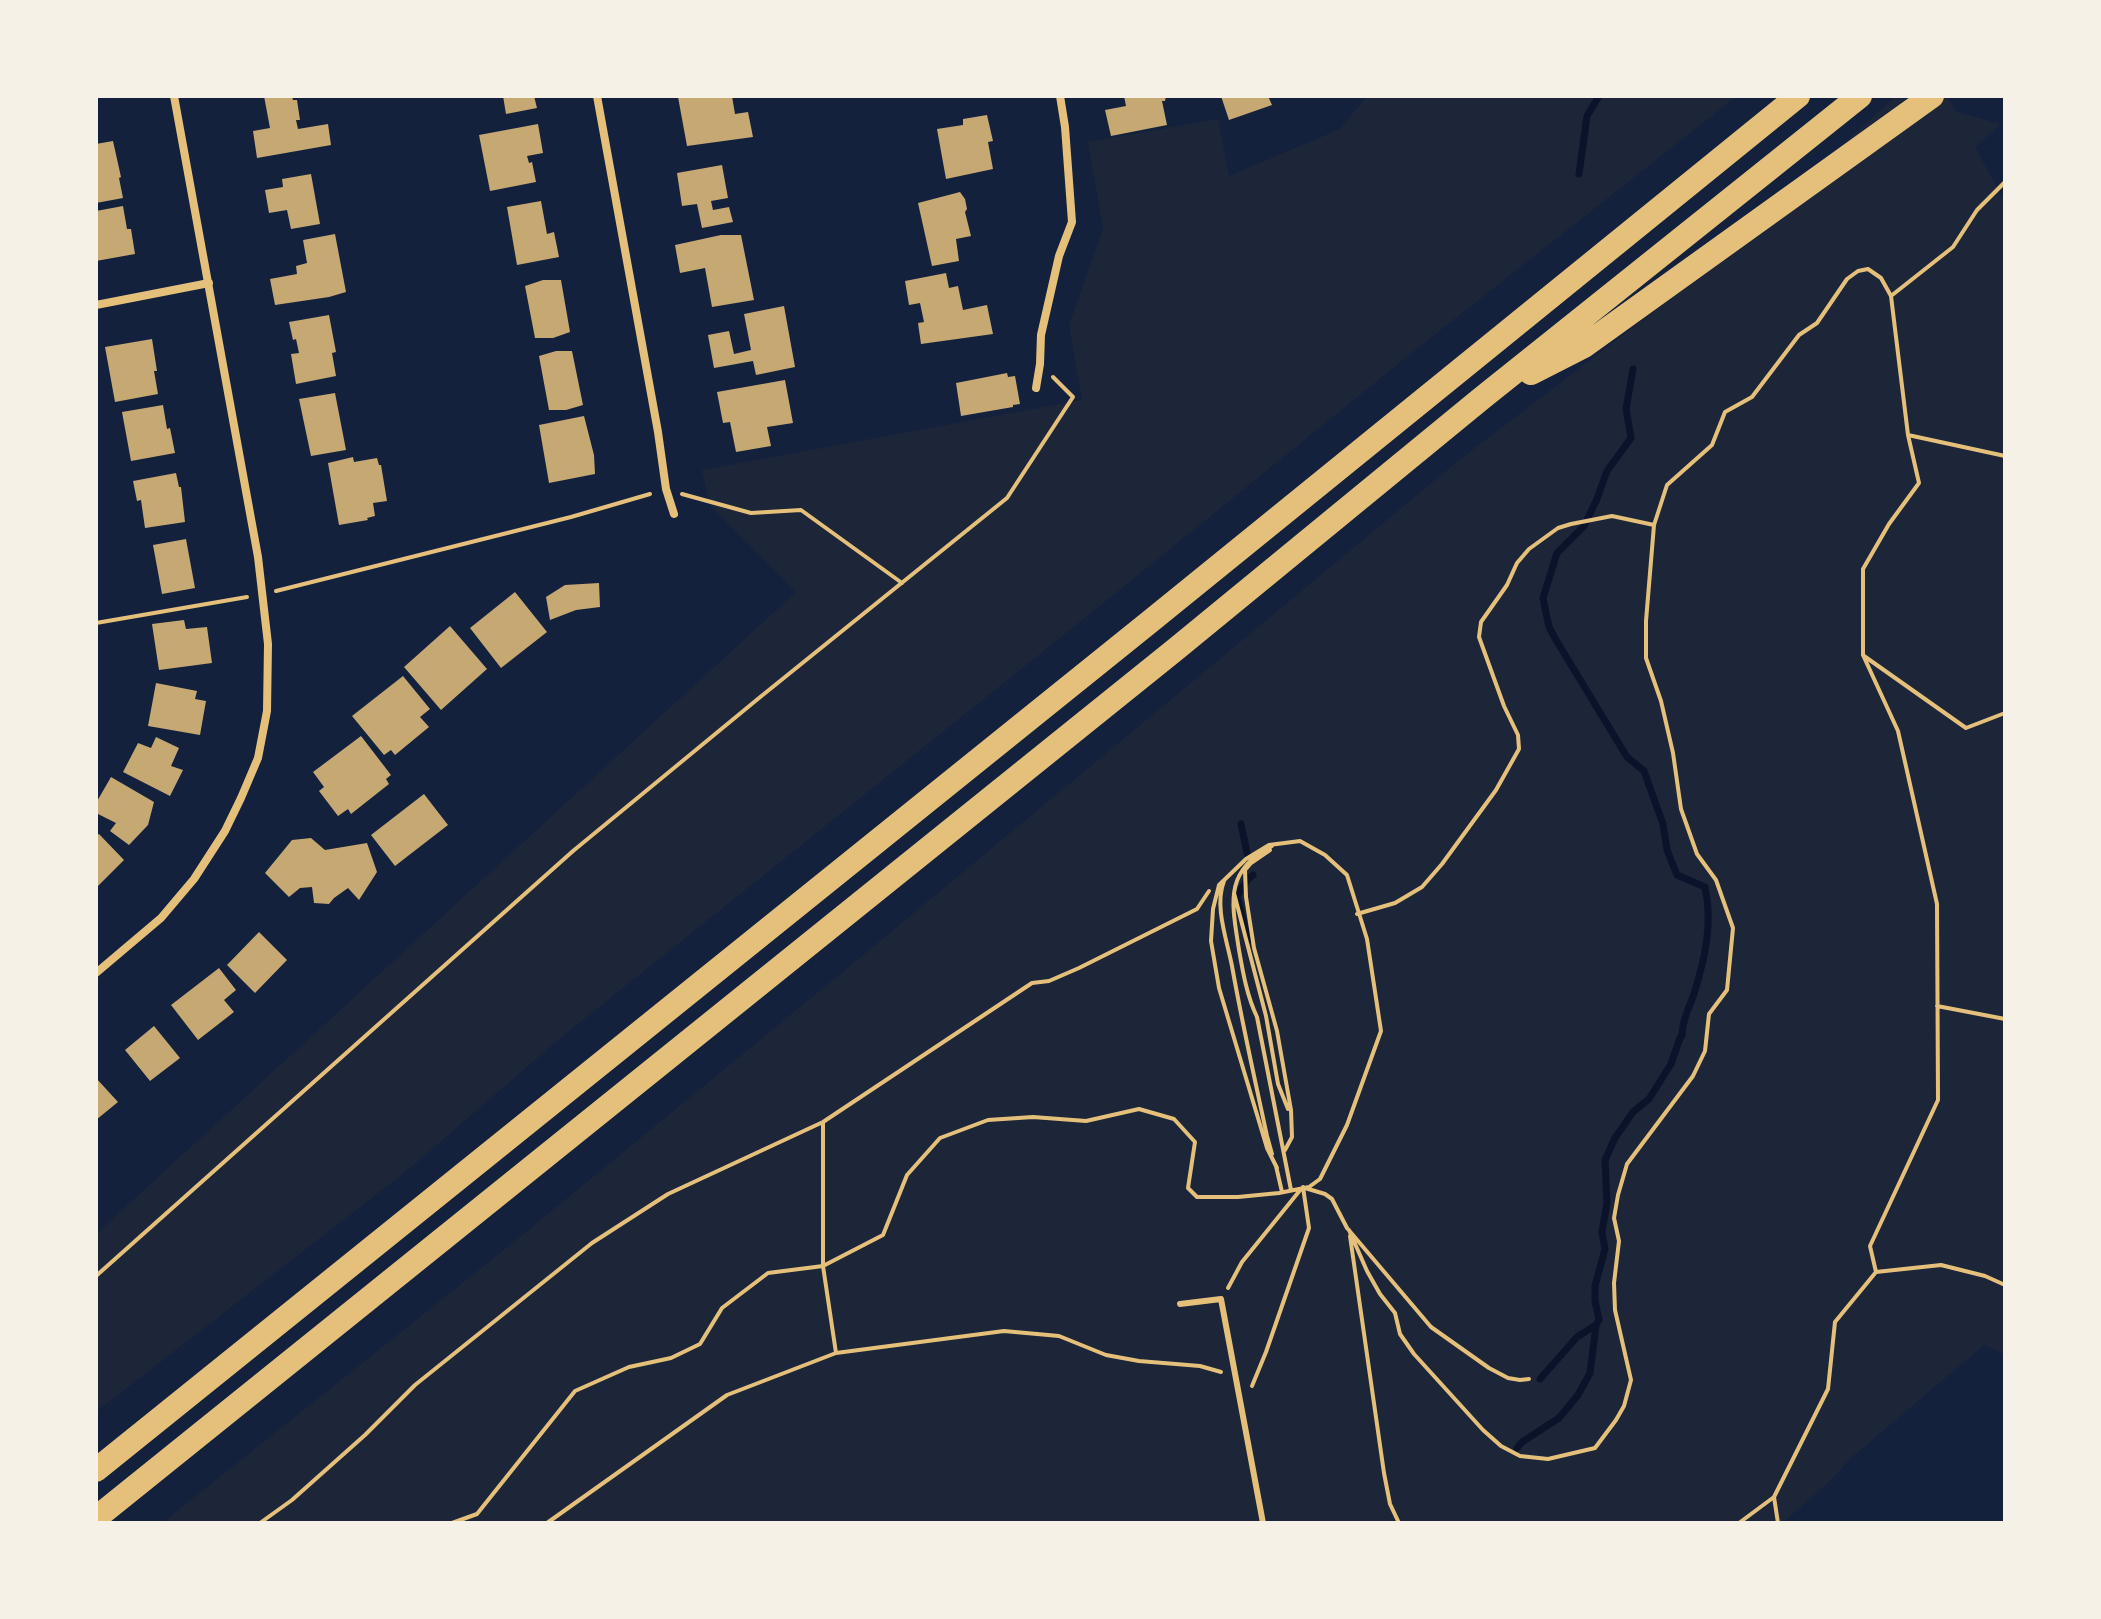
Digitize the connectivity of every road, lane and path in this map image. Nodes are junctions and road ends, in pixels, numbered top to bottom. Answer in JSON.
{"nodes":[{"id":1,"x":174,"y":96,"type":"edge"},
{"id":2,"x":597,"y":96,"type":"edge"},
{"id":3,"x":1060,"y":96,"type":"edge"},
{"id":4,"x":1798,"y":96,"type":"edge"},
{"id":5,"x":1860,"y":96,"type":"edge"},
{"id":6,"x":1932,"y":96,"type":"edge"},
{"id":7,"x":2005,"y":182,"type":"edge"},
{"id":8,"x":209,"y":283,"type":"junction"},
{"id":9,"x":1891,"y":296,"type":"junction"},
{"id":10,"x":96,"y":305,"type":"edge"},
{"id":11,"x":1040,"y":364,"type":"junction"},
{"id":12,"x":1036,"y":388,"type":"dead end"},
{"id":13,"x":1482,"y":398,"type":"junction"},
{"id":14,"x":1908,"y":435,"type":"junction"},
{"id":15,"x":2005,"y":456,"type":"edge"},
{"id":16,"x":666,"y":489,"type":"junction"},
{"id":17,"x":674,"y":514,"type":"dead end"},
{"id":18,"x":1654,"y":525,"type":"junction"},
{"id":19,"x":902,"y":583,"type":"junction"},
{"id":20,"x":263,"y":594,"type":"junction"},
{"id":21,"x":96,"y":623,"type":"edge"},
{"id":22,"x":1863,"y":655,"type":"junction"},
{"id":23,"x":2005,"y":713,"type":"edge"},
{"id":24,"x":1278,"y":843,"type":"junction"},
{"id":25,"x":1225,"y":879,"type":"junction"},
{"id":26,"x":1209,"y":891,"type":"dead end"},
{"id":27,"x":1234,"y":891,"type":"junction"},
{"id":28,"x":1357,"y":914,"type":"junction"},
{"id":29,"x":96,"y":973,"type":"edge"},
{"id":30,"x":1937,"y":1006,"type":"junction"},
{"id":31,"x":2005,"y":1019,"type":"edge"},
{"id":32,"x":1291,"y":1115,"type":"junction"},
{"id":33,"x":823,"y":1122,"type":"junction"},
{"id":34,"x":1283,"y":1152,"type":"junction"},
{"id":35,"x":1277,"y":1168,"type":"junction"},
{"id":36,"x":1303,"y":1187,"type":"junction"},
{"id":37,"x":1291,"y":1190,"type":"junction"},
{"id":38,"x":1282,"y":1192,"type":"junction"},
{"id":39,"x":1349,"y":1230,"type":"junction"},
{"id":40,"x":823,"y":1266,"type":"junction"},
{"id":41,"x":1876,"y":1272,"type":"junction"},
{"id":42,"x":96,"y":1276,"type":"edge"},
{"id":43,"x":2005,"y":1285,"type":"edge"},
{"id":44,"x":1221,"y":1299,"type":"junction"},
{"id":45,"x":1180,"y":1304,"type":"dead end"},
{"id":46,"x":836,"y":1353,"type":"junction"},
{"id":47,"x":1529,"y":1379,"type":"dead end"},
{"id":48,"x":1237,"y":1391,"type":"junction"},
{"id":49,"x":96,"y":1470,"type":"edge"},
{"id":50,"x":1774,"y":1497,"type":"junction"},
{"id":51,"x":96,"y":1518,"type":"edge"},
{"id":52,"x":260,"y":1523,"type":"edge"},
{"id":53,"x":452,"y":1523,"type":"edge"},
{"id":54,"x":547,"y":1523,"type":"edge"},
{"id":55,"x":1263,"y":1523,"type":"edge"},
{"id":56,"x":1399,"y":1523,"type":"edge"},
{"id":57,"x":1739,"y":1523,"type":"edge"},
{"id":58,"x":1778,"y":1523,"type":"edge"}],
"edges":[{"from":1,"to":8,"type":"street"},
{"from":2,"to":16,"type":"street"},
{"from":3,"to":11,"type":"street"},
{"from":4,"to":49,"type":"highway"},
{"from":5,"to":13,"type":"highway"},
{"from":6,"to":13,"type":"highway"},
{"from":7,"to":9,"type":"path"},
{"from":8,"to":10,"type":"street"},
{"from":8,"to":20,"type":"street"},
{"from":9,"to":14,"type":"path"},
{"from":9,"to":18,"type":"path"},
{"from":11,"to":12,"type":"street"},
{"from":11,"to":19,"type":"path"},
{"from":13,"to":51,"type":"highway"},
{"from":14,"to":15,"type":"path"},
{"from":14,"to":22,"type":"path"},
{"from":16,"to":17,"type":"street"},
{"from":16,"to":19,"type":"path"},
{"from":16,"to":20,"type":"path"},
{"from":18,"to":28,"type":"path"},
{"from":18,"to":39,"type":"path"},
{"from":19,"to":42,"type":"path"},
{"from":20,"to":21,"type":"path"},
{"from":20,"to":29,"type":"street"},
{"from":22,"to":23,"type":"path"},
{"from":22,"to":30,"type":"path"},
{"from":24,"to":25,"type":"path"},
{"from":24,"to":27,"type":"path"},
{"from":24,"to":28,"type":"path"},
{"from":24,"to":32,"type":"path"},
{"from":25,"to":35,"type":"path"},
{"from":25,"to":35,"type":"path"},
{"from":26,"to":33,"type":"path"},
{"from":27,"to":32,"type":"path"},
{"from":27,"to":34,"type":"path"},
{"from":28,"to":36,"type":"path"},
{"from":30,"to":31,"type":"path"},
{"from":30,"to":41,"type":"path"},
{"from":32,"to":34,"type":"path"},
{"from":33,"to":40,"type":"path"},
{"from":33,"to":52,"type":"path"},
{"from":34,"to":37,"type":"path"},
{"from":35,"to":38,"type":"path"},
{"from":36,"to":37,"type":"path"},
{"from":36,"to":39,"type":"path"},
{"from":36,"to":44,"type":"path"},
{"from":36,"to":48,"type":"path"},
{"from":37,"to":38,"type":"path"},
{"from":38,"to":40,"type":"path"},
{"from":39,"to":47,"type":"path"},
{"from":39,"to":56,"type":"path"},
{"from":40,"to":46,"type":"path"},
{"from":40,"to":53,"type":"path"},
{"from":41,"to":43,"type":"path"},
{"from":41,"to":50,"type":"path"},
{"from":44,"to":45,"type":"lane"},
{"from":44,"to":48,"type":"lane"},
{"from":46,"to":48,"type":"path"},
{"from":46,"to":54,"type":"path"},
{"from":48,"to":55,"type":"lane"},
{"from":50,"to":57,"type":"path"},
{"from":50,"to":58,"type":"path"}]}
